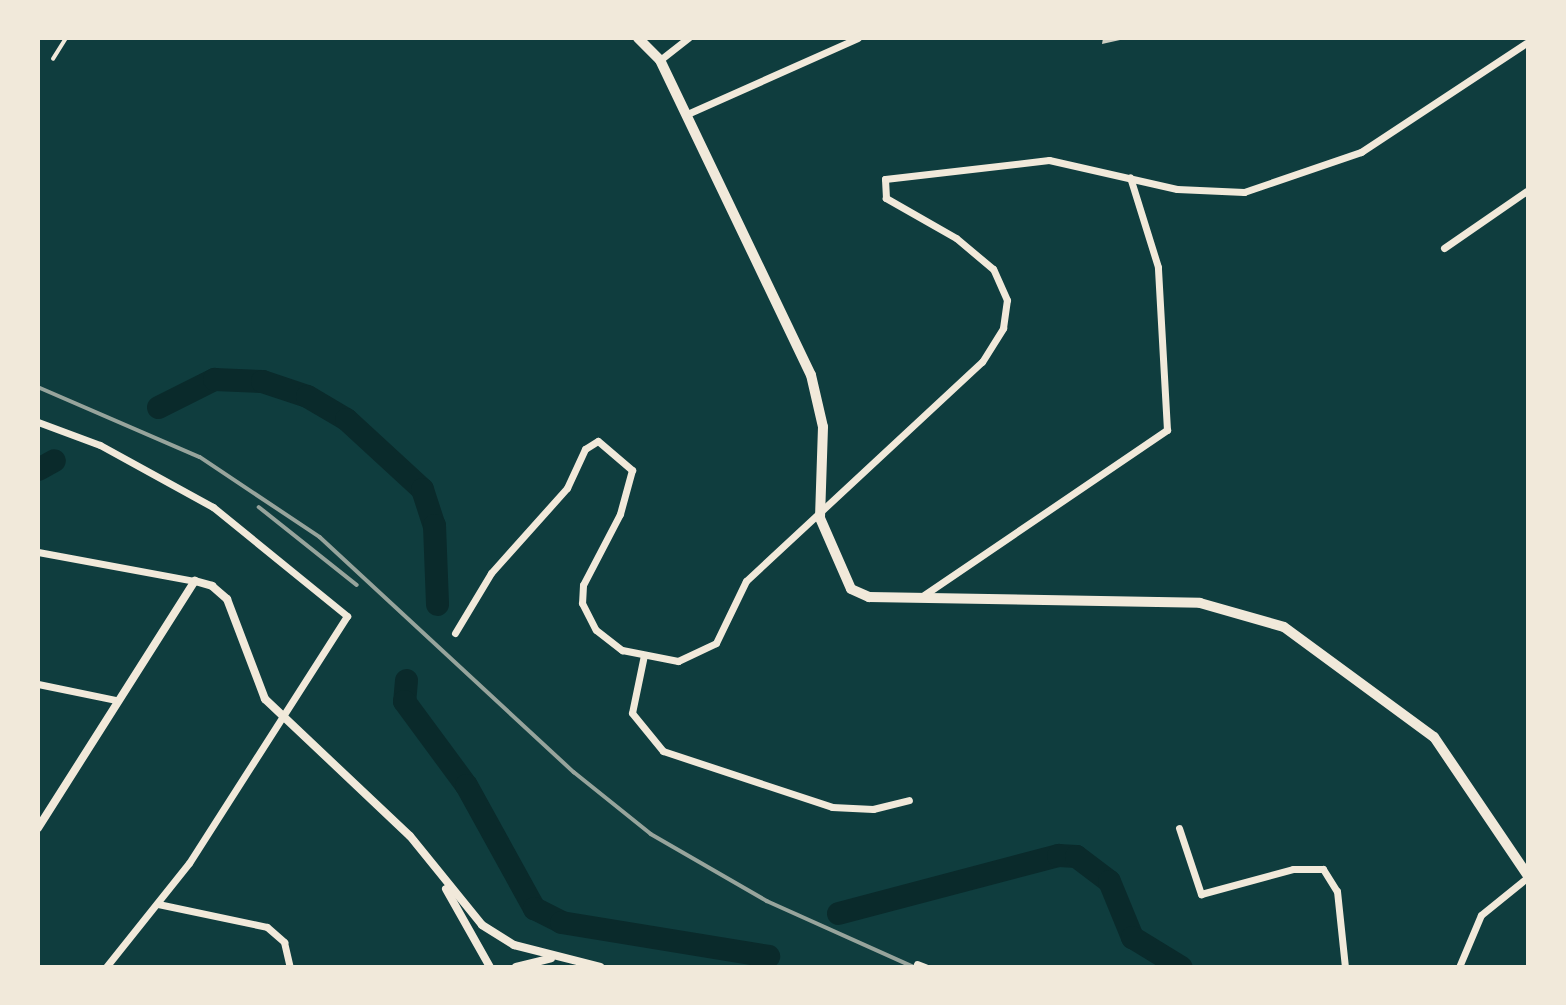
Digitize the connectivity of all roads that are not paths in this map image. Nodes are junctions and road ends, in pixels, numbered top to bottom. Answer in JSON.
{"nodes":[{"id":1,"x":66,"y":38,"type":"edge"},
{"id":2,"x":638,"y":38,"type":"edge"},
{"id":3,"x":688,"y":38,"type":"edge"},
{"id":4,"x":858,"y":38,"type":"edge"},
{"id":5,"x":1528,"y":41,"type":"edge"},
{"id":6,"x":53,"y":58,"type":"dead end"},
{"id":7,"x":660,"y":60,"type":"junction"},
{"id":8,"x":685,"y":115,"type":"junction"},
{"id":9,"x":1130,"y":177,"type":"junction"},
{"id":10,"x":1528,"y":190,"type":"edge"},
{"id":11,"x":1444,"y":248,"type":"dead end"},
{"id":12,"x":38,"y":422,"type":"edge"},
{"id":13,"x":820,"y":518,"type":"junction"},
{"id":14,"x":38,"y":552,"type":"edge"},
{"id":15,"x":195,"y":581,"type":"junction"},
{"id":16,"x":923,"y":595,"type":"junction"},
{"id":17,"x":455,"y":633,"type":"dead end"},
{"id":18,"x":644,"y":655,"type":"junction"},
{"id":19,"x":38,"y":684,"type":"edge"},
{"id":20,"x":116,"y":700,"type":"junction"},
{"id":21,"x":280,"y":717,"type":"junction"},
{"id":22,"x":909,"y":800,"type":"dead end"},
{"id":23,"x":38,"y":828,"type":"edge"},
{"id":24,"x":1179,"y":828,"type":"dead end"},
{"id":25,"x":1528,"y":877,"type":"edge"},
{"id":26,"x":443,"y":883,"type":"junction"},
{"id":27,"x":158,"y":904,"type":"junction"},
{"id":28,"x":554,"y":958,"type":"junction"},
{"id":29,"x":570,"y":964,"type":"edge"},
{"id":30,"x":106,"y":967,"type":"edge"},
{"id":31,"x":290,"y":967,"type":"edge"},
{"id":32,"x":491,"y":967,"type":"edge"},
{"id":33,"x":516,"y":967,"type":"edge"},
{"id":34,"x":600,"y":967,"type":"edge"},
{"id":35,"x":1345,"y":967,"type":"edge"},
{"id":36,"x":1459,"y":967,"type":"edge"}],
"edges":[{"from":1,"to":6,"type":"lane"},
{"from":2,"to":7,"type":"main road"},
{"from":3,"to":7,"type":"street"},
{"from":4,"to":8,"type":"street"},
{"from":5,"to":9,"type":"street"},
{"from":7,"to":8,"type":"main road"},
{"from":8,"to":13,"type":"main road"},
{"from":9,"to":13,"type":"street"},
{"from":9,"to":16,"type":"street"},
{"from":10,"to":11,"type":"street"},
{"from":12,"to":21,"type":"street"},
{"from":13,"to":16,"type":"main road"},
{"from":13,"to":18,"type":"street"},
{"from":14,"to":15,"type":"street"},
{"from":15,"to":20,"type":"street"},
{"from":15,"to":21,"type":"street"},
{"from":16,"to":25,"type":"main road"},
{"from":17,"to":18,"type":"street"},
{"from":18,"to":22,"type":"street"},
{"from":19,"to":20,"type":"street"},
{"from":20,"to":23,"type":"street"},
{"from":21,"to":26,"type":"street"},
{"from":21,"to":27,"type":"street"},
{"from":24,"to":35,"type":"street"},
{"from":25,"to":36,"type":"street"},
{"from":26,"to":28,"type":"street"},
{"from":26,"to":32,"type":"street"},
{"from":27,"to":30,"type":"street"},
{"from":27,"to":31,"type":"street"},
{"from":28,"to":29,"type":"street"},
{"from":28,"to":33,"type":"street"},
{"from":29,"to":34,"type":"street"}]}
